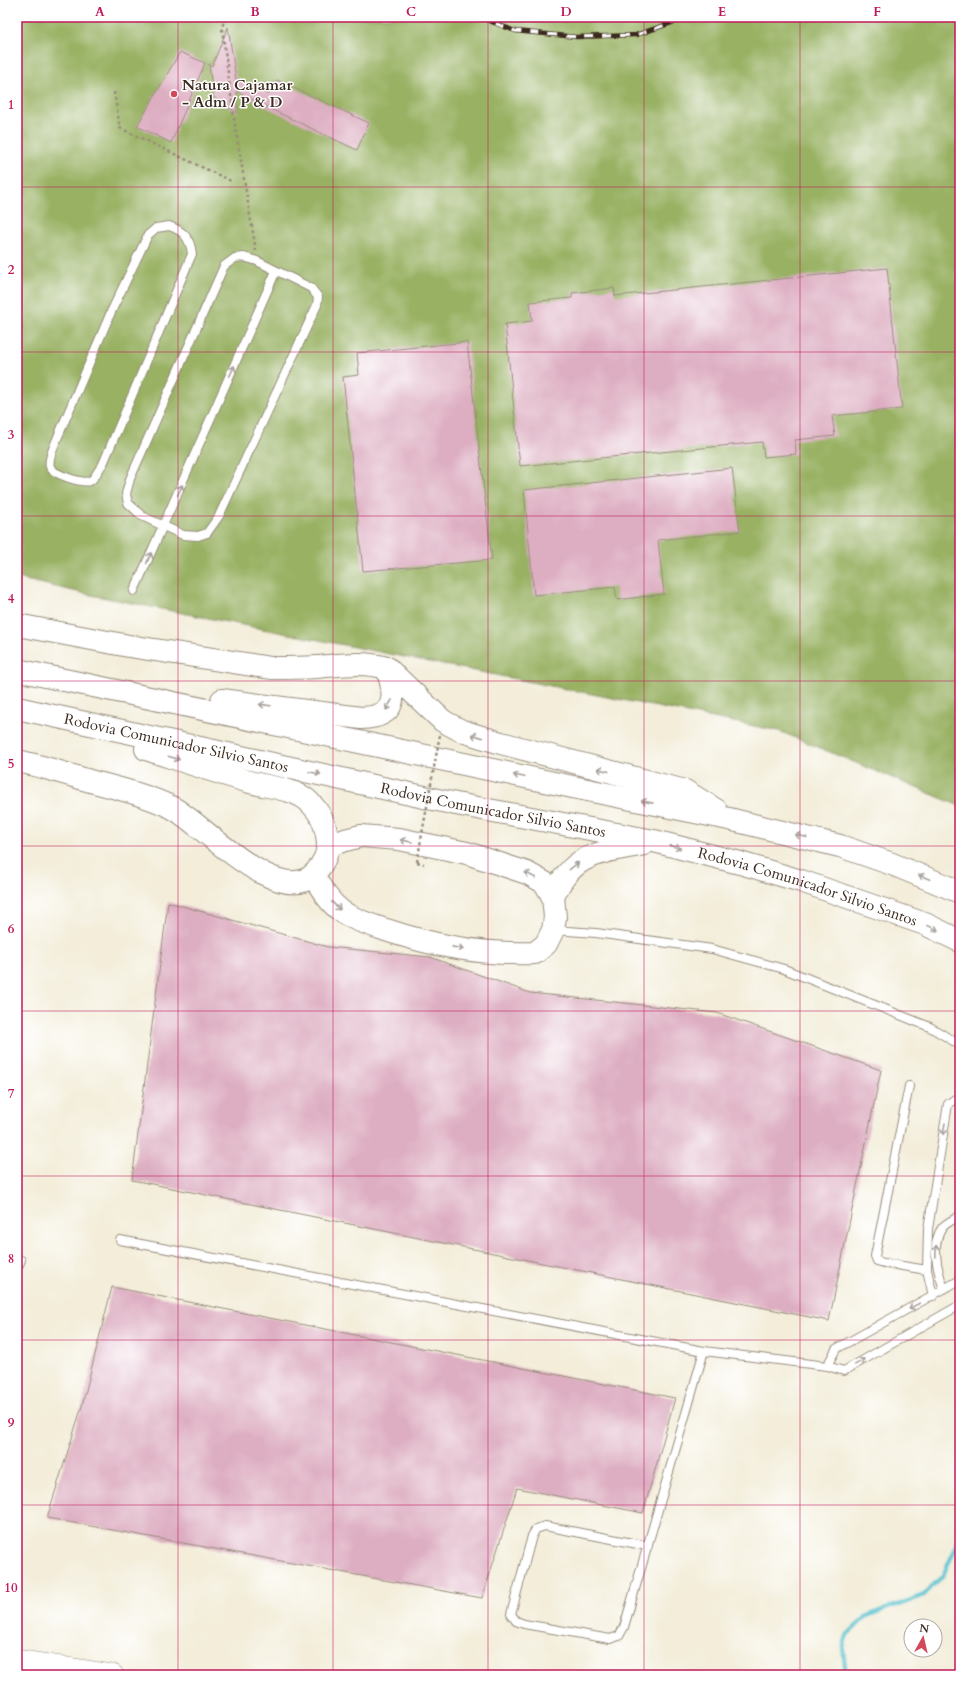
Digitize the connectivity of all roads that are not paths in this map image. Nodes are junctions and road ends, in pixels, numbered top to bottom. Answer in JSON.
{"nodes":[{"id":1,"x":276,"y":271,"type":"junction"},
{"id":2,"x":111,"y":312,"type":"joint"},
{"id":3,"x":164,"y":526,"type":"junction"},
{"id":4,"x":134,"y":591,"type":"dead end"},
{"id":5,"x":17,"y":625,"type":"edge"},
{"id":6,"x":387,"y":668,"type":"junction"},
{"id":7,"x":17,"y":670,"type":"edge"},
{"id":8,"x":146,"y":697,"type":"junction"},
{"id":9,"x":17,"y":708,"type":"edge"},
{"id":10,"x":17,"y":761,"type":"edge"},
{"id":11,"x":729,"y":819,"type":"junction"},
{"id":12,"x":654,"y":842,"type":"junction"},
{"id":13,"x":328,"y":846,"type":"junction"},
{"id":14,"x":313,"y":875,"type":"junction"},
{"id":15,"x":960,"y":892,"type":"edge"},
{"id":16,"x":553,"y":898,"type":"junction"},
{"id":17,"x":554,"y":930,"type":"junction"},
{"id":18,"x":960,"y":941,"type":"edge"},
{"id":19,"x":960,"y":1045,"type":"edge"},
{"id":20,"x":909,"y":1086,"type":"dead end"},
{"id":21,"x":960,"y":1099,"type":"edge"},
{"id":22,"x":960,"y":1216,"type":"edge"},
{"id":23,"x":120,"y":1240,"type":"dead end"},
{"id":24,"x":21,"y":1260,"type":"dead end"},
{"id":25,"x":17,"y":1269,"type":"edge"},
{"id":26,"x":927,"y":1270,"type":"junction"},
{"id":27,"x":960,"y":1280,"type":"edge"},
{"id":28,"x":944,"y":1289,"type":"junction"},
{"id":29,"x":933,"y":1296,"type":"junction"},
{"id":30,"x":960,"y":1305,"type":"edge"},
{"id":31,"x":704,"y":1351,"type":"junction"},
{"id":32,"x":827,"y":1366,"type":"junction"},
{"id":33,"x":648,"y":1546,"type":"junction"},
{"id":34,"x":17,"y":1660,"type":"edge"},
{"id":35,"x":113,"y":1675,"type":"edge"}],
"edges":[{"from":3,"to":1,"type":"lane","one_way":true},
{"from":1,"to":3,"type":"lane"},
{"from":1,"to":3,"type":"lane"},
{"from":2,"to":2,"type":"lane"},
{"from":4,"to":3,"type":"lane","one_way":true},
{"from":5,"to":6,"type":"highway"},
{"from":6,"to":8,"type":"highway","one_way":true},
{"from":11,"to":6,"type":"highway","one_way":true},
{"from":7,"to":8,"type":"highway"},
{"from":11,"to":8,"type":"highway","one_way":true},
{"from":9,"to":12,"type":"highway","name":"Rodovia Comunicador Silvio Santos","one_way":true},
{"from":9,"to":13,"type":"highway","one_way":true},
{"from":10,"to":14,"type":"highway"},
{"from":15,"to":11,"type":"highway","one_way":true},
{"from":16,"to":12,"type":"highway","one_way":true},
{"from":12,"to":18,"type":"highway","name":"Rodovia Comunicador Silvio Santos","one_way":true},
{"from":13,"to":14,"type":"highway"},
{"from":16,"to":13,"type":"highway","one_way":true},
{"from":14,"to":17,"type":"highway","one_way":true},
{"from":16,"to":17,"type":"highway"},
{"from":17,"to":19,"type":"lane"},
{"from":20,"to":26,"type":"lane"},
{"from":21,"to":26,"type":"lane","one_way":true},
{"from":28,"to":22,"type":"lane","one_way":true},
{"from":23,"to":31,"type":"lane"},
{"from":24,"to":25,"type":"lane"},
{"from":26,"to":29,"type":"lane"},
{"from":27,"to":28,"type":"lane"},
{"from":28,"to":29,"type":"lane"},
{"from":29,"to":32,"type":"lane","one_way":true},
{"from":32,"to":30,"type":"lane","one_way":true},
{"from":31,"to":32,"type":"lane"},
{"from":31,"to":33,"type":"lane"},
{"from":33,"to":33,"type":"lane"},
{"from":34,"to":35,"type":"main road"}]}
